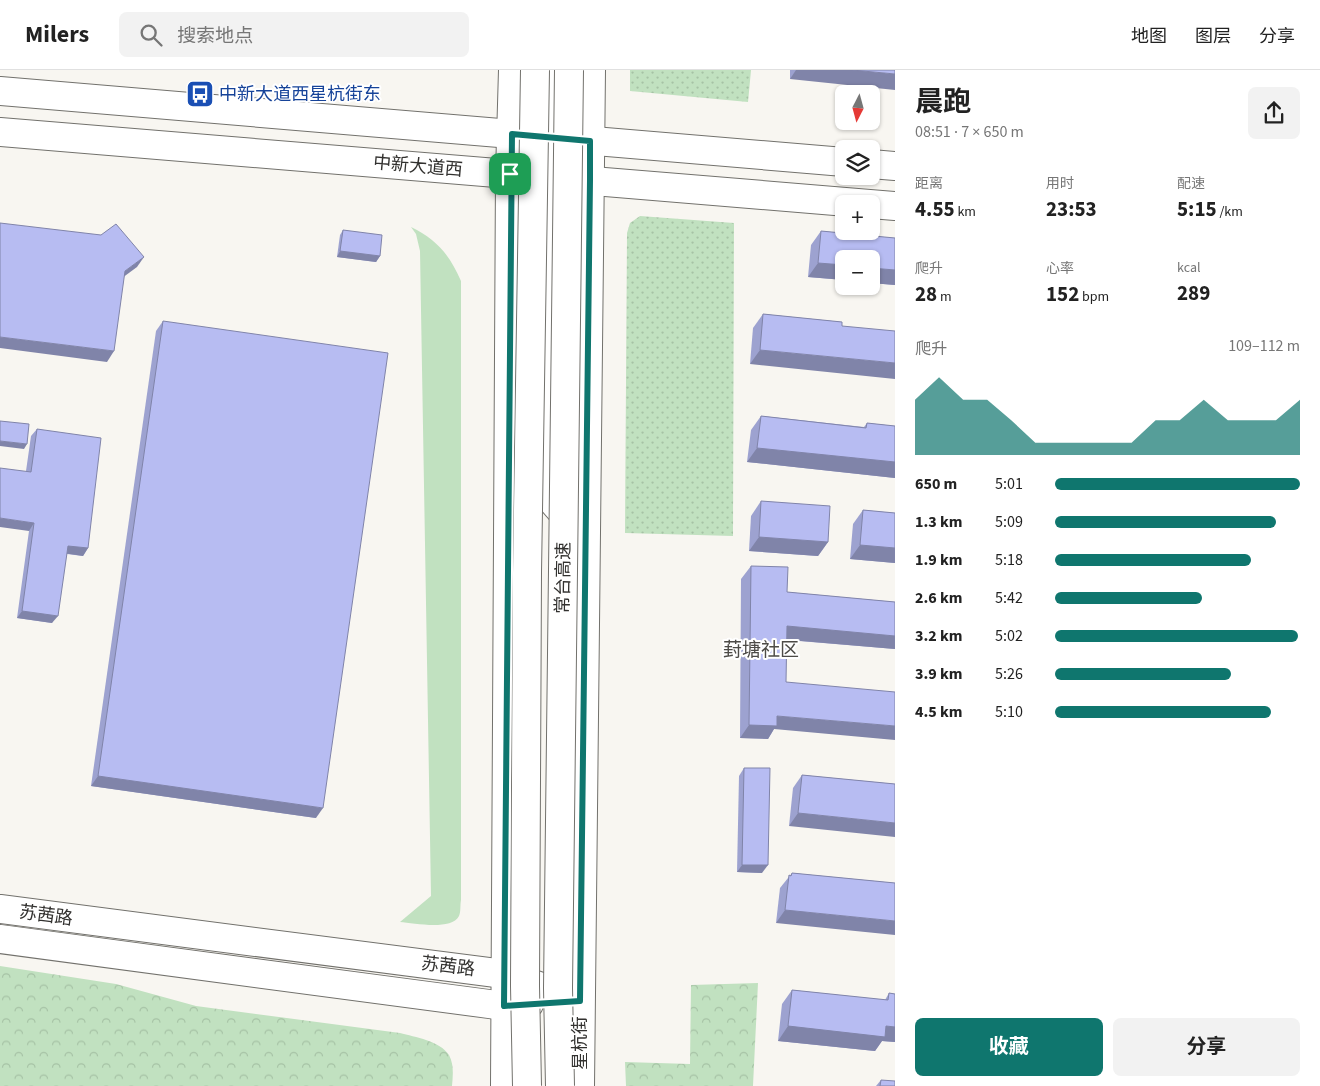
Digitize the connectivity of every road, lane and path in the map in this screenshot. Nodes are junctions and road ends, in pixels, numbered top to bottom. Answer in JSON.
{"nodes":[{"id":1,"x":513,"y":70,"type":"edge"},
{"id":2,"x":535,"y":70,"type":"edge"},
{"id":3,"x":554,"y":70,"type":"edge"},
{"id":4,"x":569,"y":70,"type":"edge"},
{"id":5,"x":591,"y":70,"type":"edge"},
{"id":6,"x":0,"y":91,"type":"edge"},
{"id":7,"x":0,"y":132,"type":"edge"},
{"id":8,"x":512,"y":134,"type":"junction"},
{"id":9,"x":553,"y":138,"type":"junction"},
{"id":10,"x":590,"y":141,"type":"junction"},
{"id":11,"x":835,"y":161,"type":"edge"},
{"id":12,"x":880,"y":165,"type":"edge"},
{"id":13,"x":895,"y":166,"type":"edge"},
{"id":14,"x":510,"y":174,"type":"junction"},
{"id":15,"x":552,"y":177,"type":"junction"},
{"id":16,"x":590,"y":180,"type":"junction"},
{"id":17,"x":895,"y":206,"type":"edge"},
{"id":18,"x":586,"y":540,"type":"junction"},
{"id":19,"x":0,"y":909,"type":"edge"},
{"id":20,"x":0,"y":938,"type":"edge"},
{"id":21,"x":504,"y":974,"type":"junction"},
{"id":22,"x":580,"y":1001,"type":"junction"},
{"id":23,"x":504,"y":1006,"type":"junction"},
{"id":24,"x":505,"y":1086,"type":"edge"},
{"id":25,"x":527,"y":1086,"type":"edge"},
{"id":26,"x":560,"y":1086,"type":"edge"},
{"id":27,"x":580,"y":1086,"type":"edge"}],
"edges":[{"from":1,"to":8,"type":"main road"},
{"from":2,"to":25,"type":"main road","name":"常台高速","bridge":true},
{"from":3,"to":9,"type":"main road"},
{"from":4,"to":26,"type":"main road","name":"常台高速","bridge":true},
{"from":5,"to":10,"type":"main road","name":"星杭街"},
{"from":6,"to":8,"type":"main road"},
{"from":7,"to":14,"type":"main road","name":"中新大道西"},
{"from":8,"to":9,"type":"main road"},
{"from":8,"to":14,"type":"main road"},
{"from":8,"to":15,"type":"main road"},
{"from":9,"to":10,"type":"main road"},
{"from":9,"to":16,"type":"main road"},
{"from":10,"to":11,"type":"main road"},
{"from":10,"to":16,"type":"main road","name":"星杭街"},
{"from":12,"to":13,"type":"main road"},
{"from":14,"to":15,"type":"main road","name":"中新大道西"},
{"from":14,"to":21,"type":"main road"},
{"from":15,"to":16,"type":"main road","name":"中新大道西"},
{"from":15,"to":18,"type":"main road"},
{"from":16,"to":17,"type":"main road","name":"中新大道西"},
{"from":16,"to":18,"type":"main road","name":"星杭街"},
{"from":18,"to":22,"type":"main road","name":"星杭街"},
{"from":19,"to":21,"type":"main road","name":"苏茜路"},
{"from":20,"to":23,"type":"main road","name":"苏茜路"},
{"from":21,"to":22,"type":"main road","name":"苏茜路"},
{"from":21,"to":23,"type":"main road"},
{"from":22,"to":23,"type":"main road","name":"苏茜路"},
{"from":22,"to":27,"type":"main road","name":"星杭街"},
{"from":23,"to":24,"type":"main road"}]}
